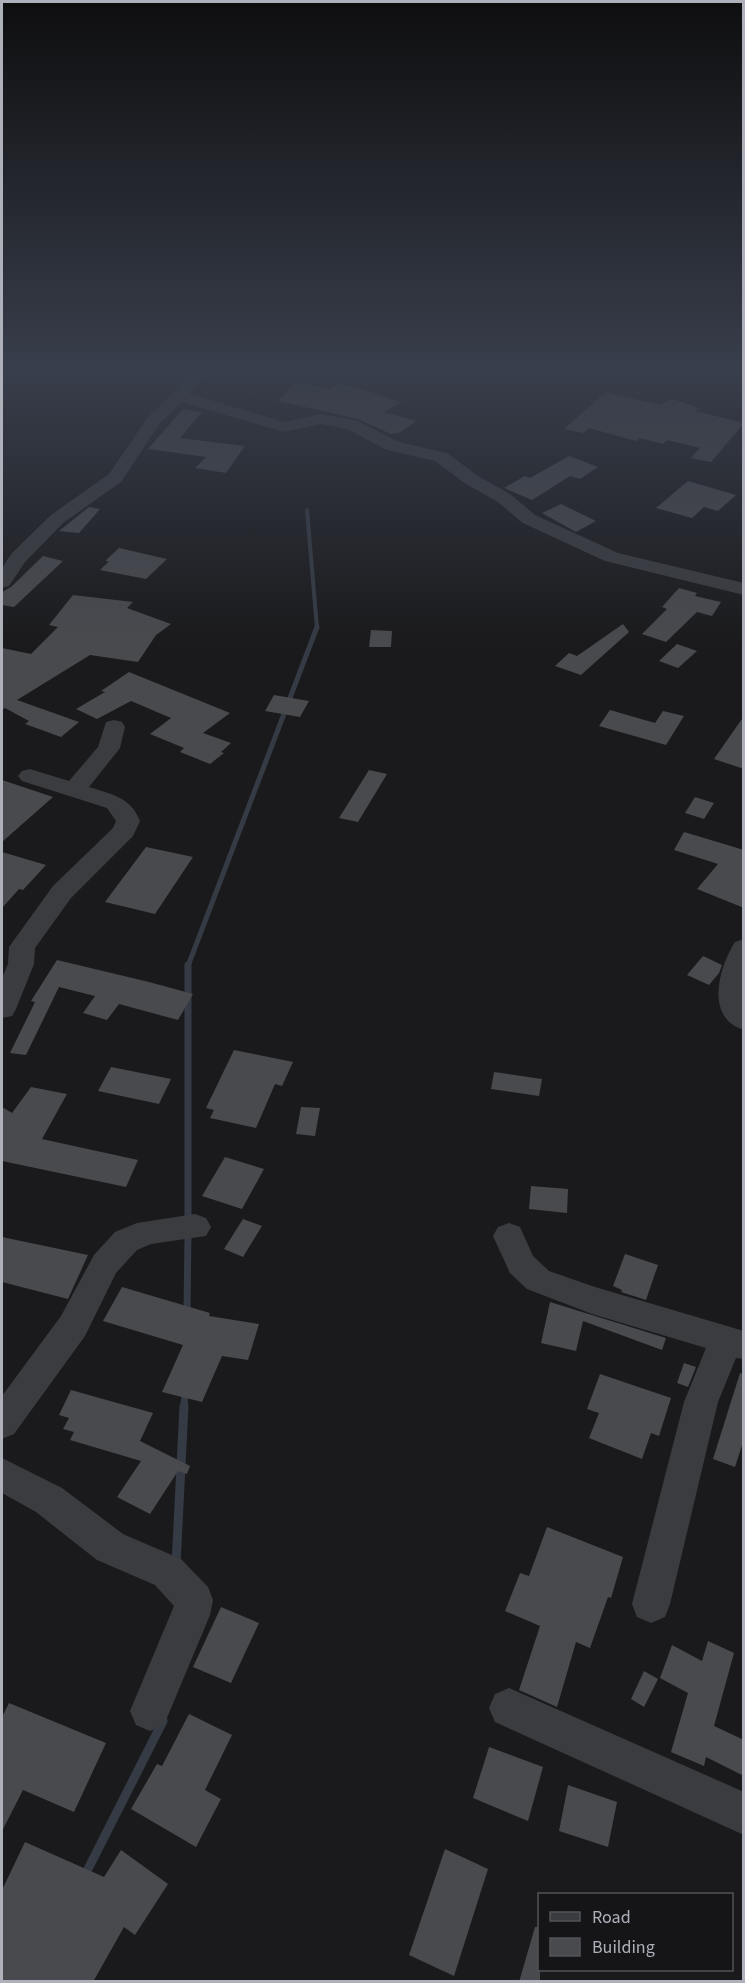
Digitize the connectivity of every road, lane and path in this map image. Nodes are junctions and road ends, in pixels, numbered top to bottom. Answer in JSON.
{"nodes":[{"id":1,"x":126,"y":462,"type":"edge"},
{"id":2,"x":448,"y":462,"type":"edge"},
{"id":3,"x":2,"y":582,"type":"edge"},
{"id":4,"x":744,"y":589,"type":"edge"},
{"id":5,"x":114,"y":727,"type":"dead end"},
{"id":6,"x":30,"y":776,"type":"dead end"},
{"id":7,"x":74,"y":790,"type":"junction"},
{"id":8,"x":12,"y":942,"type":"edge"},
{"id":9,"x":744,"y":948,"type":"edge"},
{"id":10,"x":2,"y":1009,"type":"edge"},
{"id":11,"x":744,"y":1020,"type":"edge"},
{"id":12,"x":195,"y":1227,"type":"dead end"},
{"id":13,"x":509,"y":1236,"type":"dead end"},
{"id":14,"x":735,"y":1342,"type":"edge"},
{"id":15,"x":2,"y":1423,"type":"edge"},
{"id":16,"x":2,"y":1475,"type":"edge"},
{"id":17,"x":651,"y":1604,"type":"dead end"},
{"id":18,"x":509,"y":1708,"type":"dead end"},
{"id":19,"x":150,"y":1711,"type":"dead end"},
{"id":20,"x":744,"y":1814,"type":"edge"}],
"edges":[{"from":1,"to":3,"type":"street"},
{"from":2,"to":4,"type":"street"},
{"from":5,"to":7,"type":"street"},
{"from":6,"to":7,"type":"street"},
{"from":7,"to":8,"type":"street"},
{"from":8,"to":10,"type":"street"},
{"from":9,"to":11,"type":"street"},
{"from":12,"to":15,"type":"street"},
{"from":13,"to":14,"type":"street"},
{"from":14,"to":17,"type":"street"},
{"from":16,"to":19,"type":"street"},
{"from":18,"to":20,"type":"street"}]}
